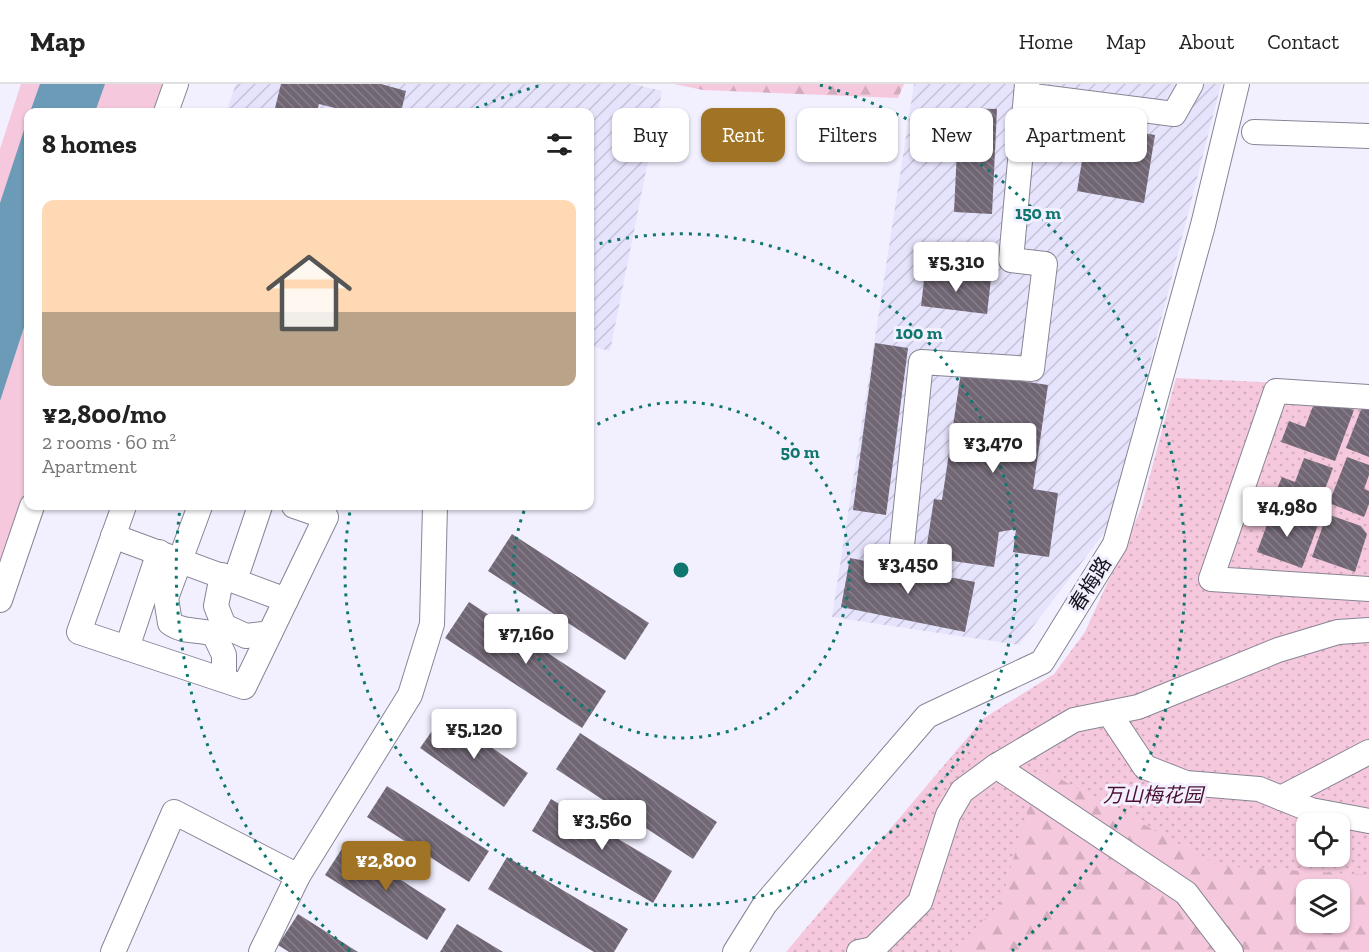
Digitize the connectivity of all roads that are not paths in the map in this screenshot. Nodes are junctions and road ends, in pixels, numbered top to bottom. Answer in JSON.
{"nodes":[{"id":1,"x":176,"y":84,"type":"edge"},
{"id":2,"x":1191,"y":84,"type":"edge"},
{"id":3,"x":1237,"y":84,"type":"edge"},
{"id":4,"x":1027,"y":89,"type":"edge"},
{"id":5,"x":167,"y":108,"type":"edge"},
{"id":6,"x":1254,"y":132,"type":"dead end"},
{"id":7,"x":1369,"y":136,"type":"edge"},
{"id":8,"x":1369,"y":397,"type":"edge"},
{"id":9,"x":31,"y":510,"type":"edge"},
{"id":10,"x":123,"y":510,"type":"edge"},
{"id":11,"x":199,"y":510,"type":"edge"},
{"id":12,"x":258,"y":510,"type":"edge"},
{"id":13,"x":435,"y":510,"type":"edge"},
{"id":14,"x":329,"y":511,"type":"edge"},
{"id":15,"x":113,"y":536,"type":"junction"},
{"id":16,"x":902,"y":546,"type":"dead end"},
{"id":17,"x":159,"y":552,"type":"junction"},
{"id":18,"x":182,"y":560,"type":"junction"},
{"id":19,"x":229,"y":577,"type":"junction"},
{"id":20,"x":1369,"y":589,"type":"edge"},
{"id":21,"x":0,"y":600,"type":"edge"},
{"id":22,"x":286,"y":600,"type":"junction"},
{"id":23,"x":1369,"y":630,"type":"edge"},
{"id":24,"x":270,"y":633,"type":"junction"},
{"id":25,"x":127,"y":648,"type":"junction"},
{"id":26,"x":224,"y":680,"type":"junction"},
{"id":27,"x":1109,"y":713,"type":"junction"},
{"id":28,"x":1369,"y":752,"type":"edge"},
{"id":29,"x":996,"y":766,"type":"junction"},
{"id":30,"x":1281,"y":798,"type":"junction"},
{"id":31,"x":1369,"y":821,"type":"edge"},
{"id":32,"x":298,"y":876,"type":"junction"},
{"id":33,"x":113,"y":952,"type":"edge"},
{"id":34,"x":261,"y":952,"type":"edge"},
{"id":35,"x":735,"y":952,"type":"edge"},
{"id":36,"x":859,"y":952,"type":"edge"},
{"id":37,"x":1231,"y":952,"type":"edge"}],
"edges":[{"from":1,"to":5,"type":"street"},
{"from":2,"to":4,"type":"street"},
{"from":3,"to":35,"type":"street","name":"春梅路"},
{"from":4,"to":16,"type":"street"},
{"from":6,"to":7,"type":"street"},
{"from":8,"to":20,"type":"street"},
{"from":9,"to":21,"type":"street"},
{"from":10,"to":15,"type":"street"},
{"from":11,"to":18,"type":"street"},
{"from":12,"to":19,"type":"street"},
{"from":13,"to":32,"type":"street"},
{"from":14,"to":22,"type":"street"},
{"from":15,"to":17,"type":"street"},
{"from":15,"to":25,"type":"street"},
{"from":17,"to":18,"type":"street"},
{"from":17,"to":25,"type":"street"},
{"from":18,"to":19,"type":"street"},
{"from":18,"to":26,"type":"street"},
{"from":19,"to":22,"type":"street"},
{"from":19,"to":24,"type":"street"},
{"from":22,"to":24,"type":"street"},
{"from":23,"to":27,"type":"street"},
{"from":24,"to":26,"type":"street"},
{"from":25,"to":26,"type":"street"},
{"from":27,"to":29,"type":"street"},
{"from":27,"to":30,"type":"street"},
{"from":28,"to":30,"type":"street"},
{"from":29,"to":36,"type":"street"},
{"from":29,"to":37,"type":"street"},
{"from":30,"to":31,"type":"street"},
{"from":32,"to":33,"type":"street"},
{"from":32,"to":34,"type":"street"}]}
